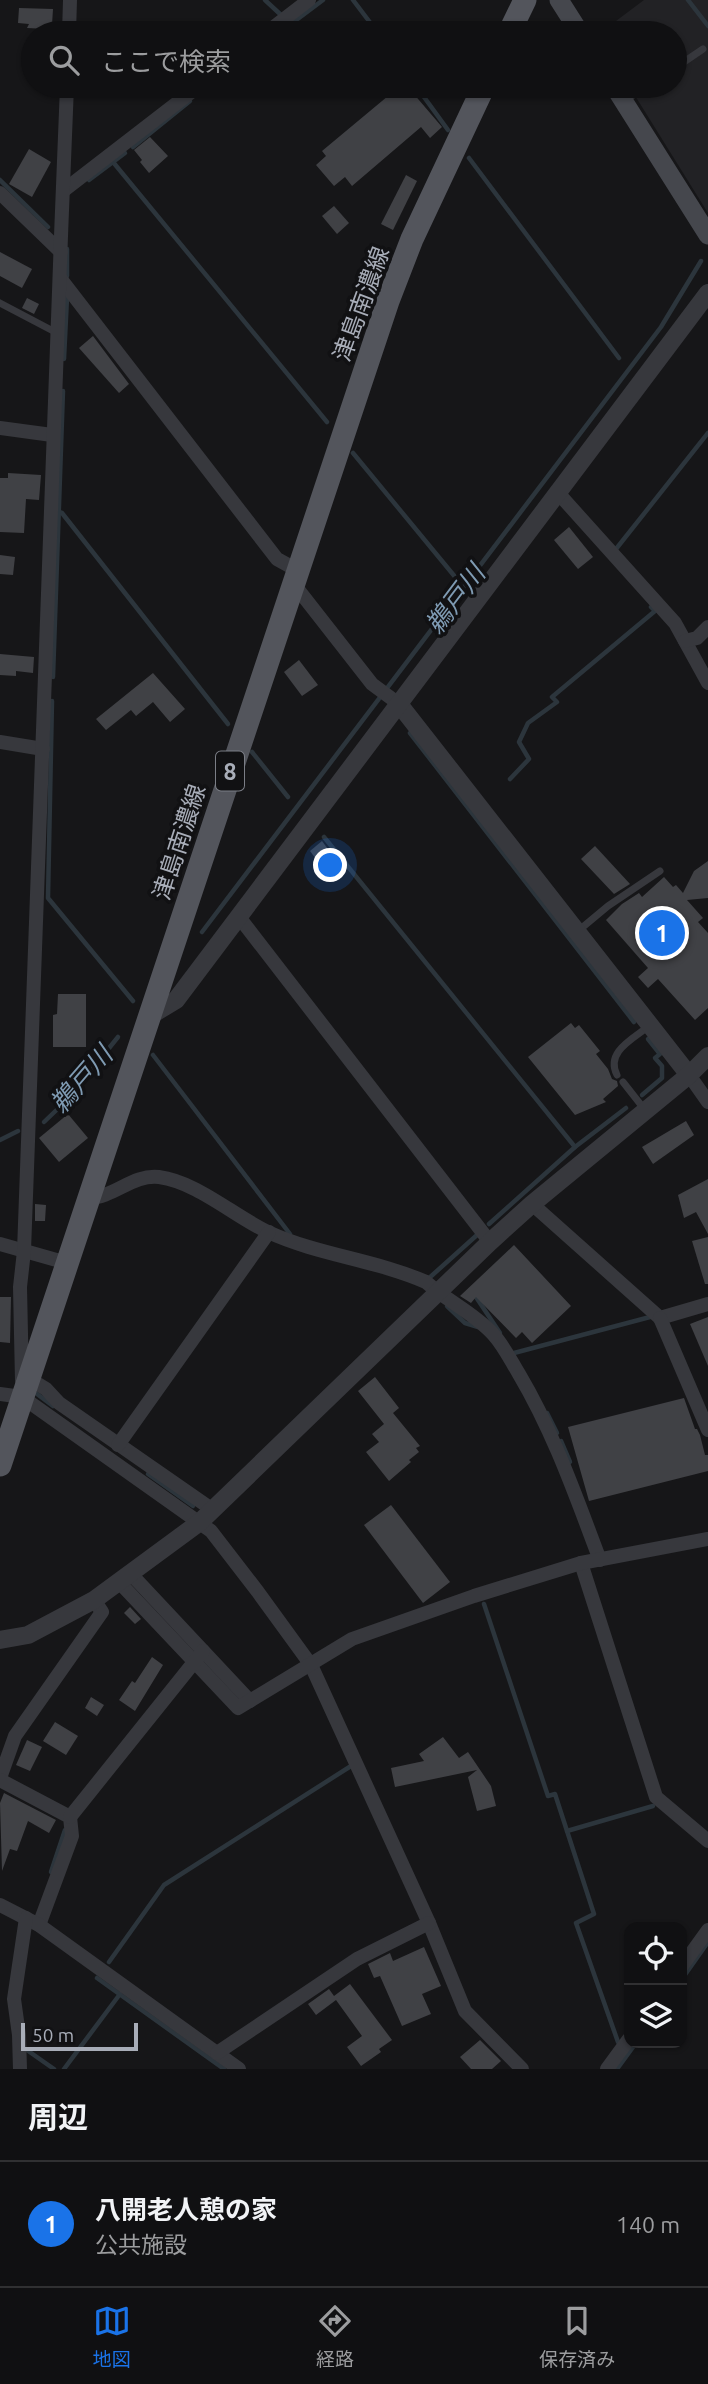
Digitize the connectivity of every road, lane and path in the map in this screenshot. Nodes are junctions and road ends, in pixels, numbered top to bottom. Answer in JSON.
{"nodes":[{"id":1,"x":70,"y":0,"type":"edge"},
{"id":2,"x":524,"y":0,"type":"edge"},
{"id":3,"x":559,"y":0,"type":"edge"},
{"id":4,"x":306,"y":1,"type":"edge"},
{"id":5,"x":69,"y":21,"type":"edge"},
{"id":6,"x":282,"y":21,"type":"edge"},
{"id":7,"x":514,"y":21,"type":"edge"},
{"id":8,"x":572,"y":21,"type":"edge"},
{"id":9,"x":703,"y":49,"type":"dead end"},
{"id":10,"x":687,"y":60,"type":"edge"},
{"id":11,"x":67,"y":98,"type":"edge"},
{"id":12,"x":183,"y":98,"type":"edge"},
{"id":13,"x":479,"y":98,"type":"edge"},
{"id":14,"x":622,"y":98,"type":"edge"},
{"id":15,"x":63,"y":191,"type":"junction"},
{"id":16,"x":0,"y":193,"type":"edge"},
{"id":17,"x":708,"y":235,"type":"edge"},
{"id":18,"x":61,"y":253,"type":"junction"},
{"id":19,"x":60,"y":278,"type":"junction"},
{"id":20,"x":708,"y":293,"type":"edge"},
{"id":21,"x":0,"y":303,"type":"edge"},
{"id":22,"x":57,"y":333,"type":"junction"},
{"id":23,"x":0,"y":428,"type":"edge"},
{"id":24,"x":52,"y":435,"type":"junction"},
{"id":25,"x":559,"y":494,"type":"junction"},
{"id":26,"x":295,"y":577,"type":"junction"},
{"id":27,"x":708,"y":628,"type":"edge"},
{"id":28,"x":685,"y":641,"type":"junction"},
{"id":29,"x":708,"y":683,"type":"edge"},
{"id":30,"x":395,"y":701,"type":"junction"},
{"id":31,"x":0,"y":742,"type":"edge"},
{"id":32,"x":43,"y":749,"type":"junction"},
{"id":33,"x":660,"y":871,"type":"dead end"},
{"id":34,"x":239,"y":917,"type":"junction"},
{"id":35,"x":577,"y":932,"type":"junction"},
{"id":36,"x":148,"y":1017,"type":"junction"},
{"id":37,"x":650,"y":1025,"type":"junction"},
{"id":38,"x":708,"y":1056,"type":"edge"},
{"id":39,"x":617,"y":1075,"type":"dead end"},
{"id":40,"x":689,"y":1075,"type":"junction"},
{"id":41,"x":623,"y":1082,"type":"dead end"},
{"id":42,"x":708,"y":1102,"type":"edge"},
{"id":43,"x":646,"y":1110,"type":"junction"},
{"id":44,"x":88,"y":1198,"type":"junction"},
{"id":45,"x":532,"y":1204,"type":"junction"},
{"id":46,"x":269,"y":1232,"type":"junction"},
{"id":47,"x":491,"y":1242,"type":"junction"},
{"id":48,"x":0,"y":1244,"type":"edge"},
{"id":49,"x":24,"y":1251,"type":"junction"},
{"id":50,"x":66,"y":1263,"type":"junction"},
{"id":51,"x":438,"y":1293,"type":"junction"},
{"id":52,"x":708,"y":1304,"type":"edge"},
{"id":53,"x":660,"y":1318,"type":"junction"},
{"id":54,"x":17,"y":1390,"type":"edge"},
{"id":55,"x":708,"y":1430,"type":"edge"},
{"id":56,"x":118,"y":1445,"type":"junction"},
{"id":57,"x":0,"y":1465,"type":"edge"},
{"id":58,"x":206,"y":1516,"type":"junction"},
{"id":59,"x":708,"y":1539,"type":"edge"},
{"id":60,"x":600,"y":1560,"type":"junction"},
{"id":61,"x":581,"y":1563,"type":"junction"},
{"id":62,"x":125,"y":1578,"type":"junction"},
{"id":63,"x":94,"y":1600,"type":"junction"},
{"id":64,"x":0,"y":1640,"type":"edge"},
{"id":65,"x":199,"y":1657,"type":"junction"},
{"id":66,"x":311,"y":1665,"type":"junction"},
{"id":67,"x":0,"y":1779,"type":"edge"},
{"id":68,"x":70,"y":1817,"type":"junction"},
{"id":69,"x":708,"y":1841,"type":"edge"},
{"id":70,"x":0,"y":1905,"type":"edge"},
{"id":71,"x":33,"y":1922,"type":"junction"},
{"id":72,"x":429,"y":1923,"type":"junction"},
{"id":73,"x":708,"y":1930,"type":"edge"},
{"id":74,"x":687,"y":1959,"type":"edge"},
{"id":75,"x":624,"y":2046,"type":"edge"},
{"id":76,"x":217,"y":2053,"type":"junction"},
{"id":77,"x":20,"y":2069,"type":"edge"},
{"id":78,"x":239,"y":2069,"type":"edge"},
{"id":79,"x":522,"y":2069,"type":"edge"},
{"id":80,"x":607,"y":2069,"type":"edge"}],
"edges":[{"from":1,"to":5,"type":"street"},
{"from":2,"to":7,"type":"main road"},
{"from":3,"to":8,"type":"main road"},
{"from":4,"to":6,"type":"street"},
{"from":9,"to":10,"type":"lane"},
{"from":11,"to":15,"type":"street"},
{"from":12,"to":15,"type":"street"},
{"from":13,"to":26,"type":"main road","name":"津島南濃線","number":"8"},
{"from":14,"to":17,"type":"main road"},
{"from":15,"to":18,"type":"street"},
{"from":16,"to":18,"type":"street"},
{"from":18,"to":19,"type":"street"},
{"from":19,"to":22,"type":"street"},
{"from":19,"to":26,"type":"street"},
{"from":20,"to":25,"type":"street"},
{"from":21,"to":22,"type":"lane"},
{"from":22,"to":24,"type":"street"},
{"from":23,"to":24,"type":"street"},
{"from":24,"to":32,"type":"street"},
{"from":25,"to":28,"type":"street"},
{"from":25,"to":30,"type":"street"},
{"from":26,"to":30,"type":"street"},
{"from":26,"to":36,"type":"main road","name":"津島南濃線","number":"8"},
{"from":27,"to":28,"type":"street"},
{"from":28,"to":29,"type":"street"},
{"from":30,"to":34,"type":"street"},
{"from":30,"to":35,"type":"street"},
{"from":31,"to":32,"type":"street"},
{"from":32,"to":49,"type":"street"},
{"from":33,"to":35,"type":"lane"},
{"from":34,"to":36,"type":"street"},
{"from":34,"to":47,"type":"street"},
{"from":35,"to":37,"type":"street"},
{"from":36,"to":44,"type":"main road","name":"津島南濃線","number":"8"},
{"from":37,"to":39,"type":"lane"},
{"from":37,"to":40,"type":"street"},
{"from":38,"to":40,"type":"street"},
{"from":40,"to":42,"type":"street"},
{"from":40,"to":43,"type":"street"},
{"from":41,"to":43,"type":"lane"},
{"from":43,"to":45,"type":"street"},
{"from":44,"to":46,"type":"street"},
{"from":44,"to":50,"type":"main road","name":"津島南濃線","number":"8"},
{"from":45,"to":47,"type":"street"},
{"from":45,"to":53,"type":"street"},
{"from":46,"to":51,"type":"street"},
{"from":46,"to":56,"type":"street"},
{"from":47,"to":51,"type":"street"},
{"from":48,"to":49,"type":"street"},
{"from":49,"to":50,"type":"street"},
{"from":49,"to":54,"type":"street"},
{"from":50,"to":54,"type":"main road","name":"津島南濃線","number":"8"},
{"from":51,"to":58,"type":"street"},
{"from":51,"to":60,"type":"street"},
{"from":52,"to":53,"type":"street"},
{"from":53,"to":55,"type":"street"},
{"from":54,"to":56,"type":"street"},
{"from":54,"to":57,"type":"main road","name":"津島南濃線","number":"8"},
{"from":54,"to":58,"type":"street"},
{"from":56,"to":58,"type":"street"},
{"from":58,"to":62,"type":"street"},
{"from":58,"to":66,"type":"street"},
{"from":59,"to":60,"type":"street"},
{"from":60,"to":61,"type":"street"},
{"from":61,"to":66,"type":"street"},
{"from":61,"to":69,"type":"street"},
{"from":62,"to":63,"type":"street"},
{"from":62,"to":65,"type":"street"},
{"from":63,"to":64,"type":"street"},
{"from":63,"to":67,"type":"street"},
{"from":65,"to":66,"type":"street"},
{"from":65,"to":68,"type":"street"},
{"from":66,"to":72,"type":"street"},
{"from":67,"to":68,"type":"street"},
{"from":68,"to":71,"type":"street"},
{"from":70,"to":71,"type":"street"},
{"from":71,"to":76,"type":"street"},
{"from":71,"to":77,"type":"street"},
{"from":72,"to":76,"type":"street"},
{"from":72,"to":79,"type":"street"},
{"from":73,"to":74,"type":"street"},
{"from":75,"to":80,"type":"street"},
{"from":76,"to":78,"type":"street"}]}
